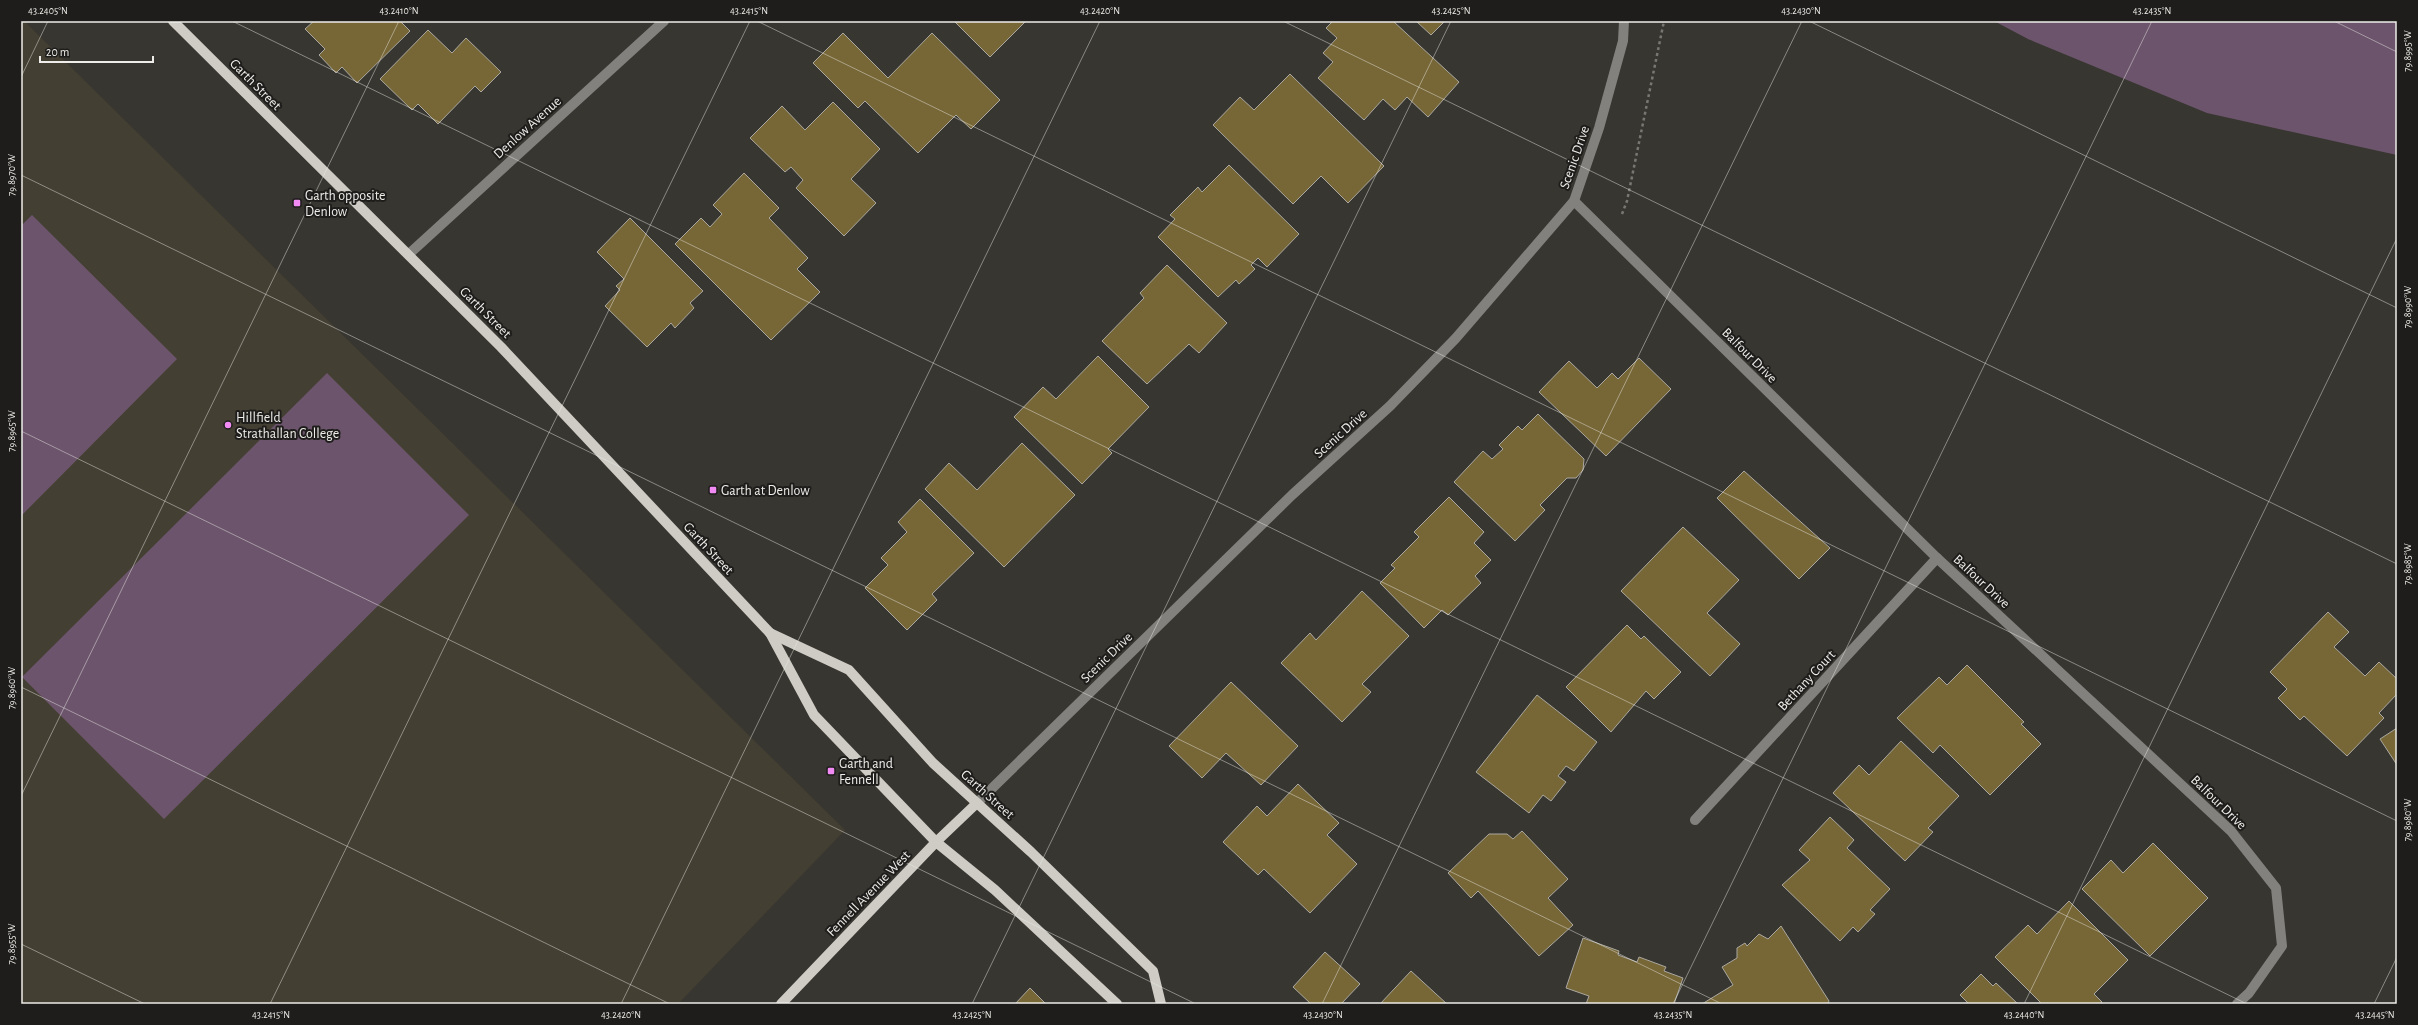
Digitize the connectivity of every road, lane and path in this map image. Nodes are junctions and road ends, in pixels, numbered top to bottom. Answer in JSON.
{"nodes":[{"id":1,"x":173,"y":21,"type":"edge"},
{"id":2,"x":664,"y":21,"type":"edge"},
{"id":3,"x":1624,"y":21,"type":"edge"},
{"id":4,"x":1664,"y":21,"type":"edge"},
{"id":5,"x":1574,"y":201,"type":"junction"},
{"id":6,"x":1613,"y":239,"type":"junction"},
{"id":7,"x":409,"y":254,"type":"junction"},
{"id":8,"x":1937,"y":558,"type":"junction"},
{"id":9,"x":770,"y":633,"type":"junction"},
{"id":10,"x":977,"y":803,"type":"junction"},
{"id":11,"x":1695,"y":820,"type":"dead end"},
{"id":12,"x":936,"y":842,"type":"junction"},
{"id":13,"x":781,"y":1004,"type":"edge"},
{"id":14,"x":1117,"y":1004,"type":"edge"},
{"id":15,"x":1161,"y":1004,"type":"edge"},
{"id":16,"x":2237,"y":1004,"type":"edge"}],
"edges":[{"from":1,"to":7,"type":"main road","name":"Garth Street"},
{"from":2,"to":7,"type":"street","name":"Denlow Avenue"},
{"from":3,"to":5,"type":"street","name":"Scenic Drive"},
{"from":4,"to":6,"type":"path"},
{"from":5,"to":6,"type":"street","name":"Balfour Drive"},
{"from":5,"to":10,"type":"street","name":"Scenic Drive"},
{"from":6,"to":8,"type":"street","name":"Balfour Drive"},
{"from":7,"to":9,"type":"main road","name":"Garth Street"},
{"from":8,"to":11,"type":"street","name":"Bethany Court"},
{"from":8,"to":16,"type":"street","name":"Balfour Drive"},
{"from":9,"to":10,"type":"main road","name":"Garth Street"},
{"from":9,"to":12,"type":"main road","name":"Garth Street"},
{"from":10,"to":12,"type":"main road","name":"Fennell Avenue West"},
{"from":10,"to":15,"type":"main road","name":"Garth Street"},
{"from":12,"to":13,"type":"main road","name":"Fennell Avenue West"},
{"from":12,"to":14,"type":"main road","name":"Garth Street"}]}
